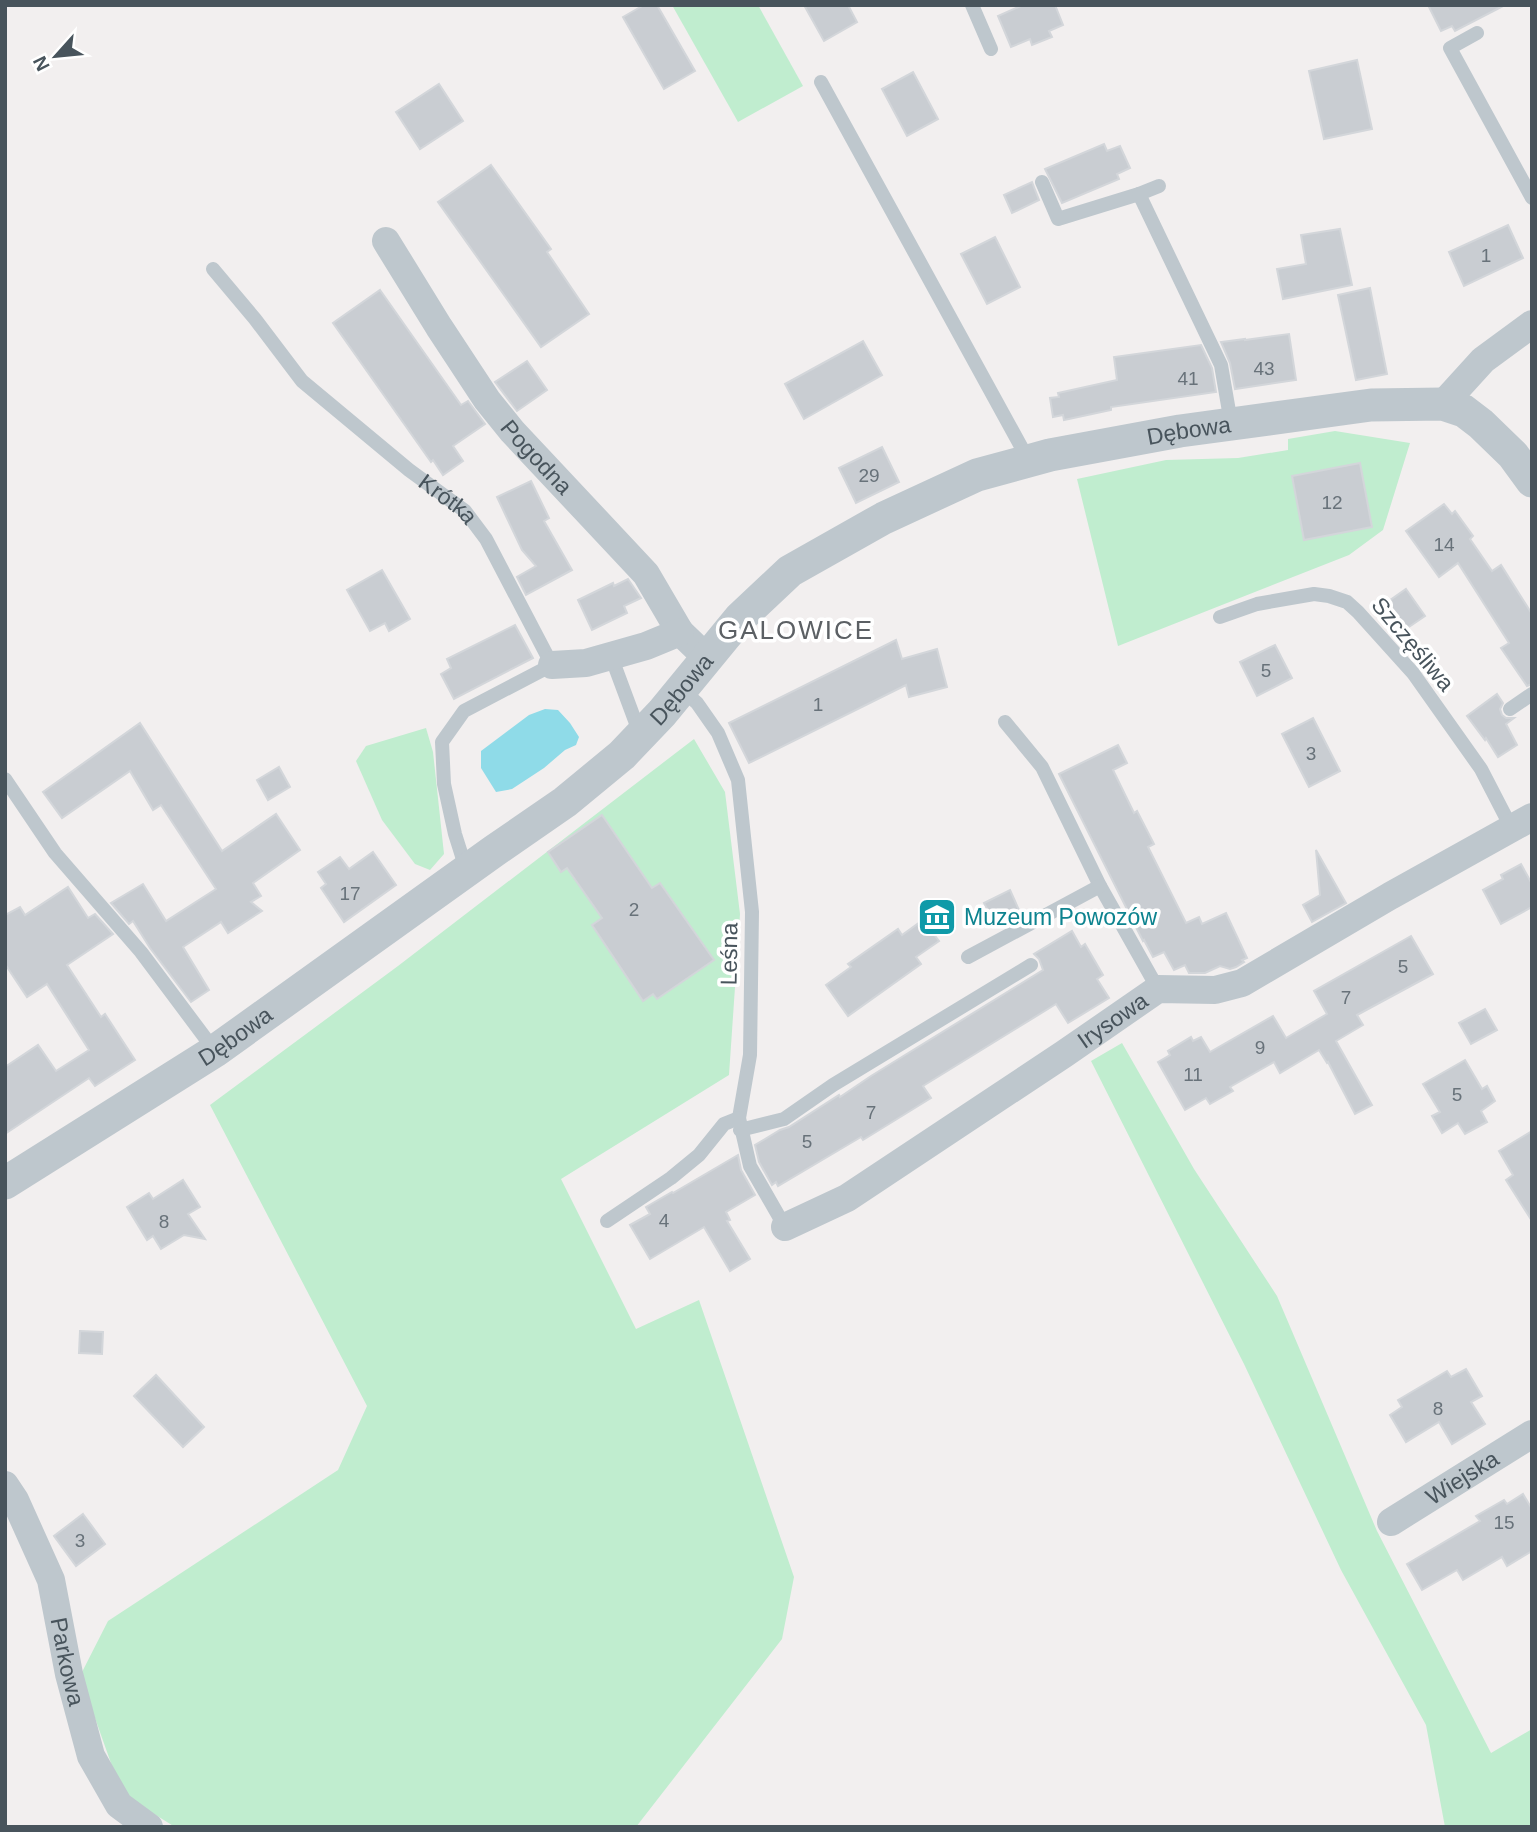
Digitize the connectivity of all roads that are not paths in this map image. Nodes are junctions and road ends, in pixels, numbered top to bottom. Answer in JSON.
{"nodes":[{"id":1,"x":972,"y":5,"type":"edge"},
{"id":2,"x":1477,"y":33,"type":"dead end"},
{"id":3,"x":991,"y":49,"type":"dead end"},
{"id":4,"x":821,"y":82,"type":"dead end"},
{"id":5,"x":1042,"y":182,"type":"dead end"},
{"id":6,"x":1159,"y":187,"type":"dead end"},
{"id":7,"x":1139,"y":194,"type":"junction"},
{"id":8,"x":1532,"y":198,"type":"edge"},
{"id":9,"x":386,"y":241,"type":"dead end"},
{"id":10,"x":213,"y":269,"type":"dead end"},
{"id":11,"x":1532,"y":324,"type":"edge"},
{"id":12,"x":1443,"y":404,"type":"junction"},
{"id":13,"x":1231,"y":423,"type":"junction"},
{"id":14,"x":1029,"y":461,"type":"junction"},
{"id":15,"x":1532,"y":481,"type":"edge"},
{"id":16,"x":1220,"y":617,"type":"dead end"},
{"id":17,"x":680,"y":632,"type":"junction"},
{"id":18,"x":611,"y":656,"type":"junction"},
{"id":19,"x":707,"y":658,"type":"junction"},
{"id":20,"x":552,"y":665,"type":"junction"},
{"id":21,"x":681,"y":689,"type":"junction"},
{"id":22,"x":1532,"y":694,"type":"edge"},
{"id":23,"x":1510,"y":709,"type":"dead end"},
{"id":24,"x":1005,"y":722,"type":"dead end"},
{"id":25,"x":641,"y":735,"type":"junction"},
{"id":26,"x":5,"y":779,"type":"edge"},
{"id":27,"x":1522,"y":823,"type":"edge"},
{"id":28,"x":467,"y":871,"type":"junction"},
{"id":29,"x":1100,"y":886,"type":"junction"},
{"id":30,"x":968,"y":957,"type":"dead end"},
{"id":31,"x":1031,"y":965,"type":"dead end"},
{"id":32,"x":1158,"y":989,"type":"junction"},
{"id":33,"x":215,"y":1051,"type":"junction"},
{"id":34,"x":739,"y":1124,"type":"junction"},
{"id":35,"x":5,"y":1183,"type":"edge"},
{"id":36,"x":607,"y":1221,"type":"dead end"},
{"id":37,"x":785,"y":1227,"type":"joint"},
{"id":38,"x":1532,"y":1434,"type":"edge"},
{"id":39,"x":5,"y":1485,"type":"edge"},
{"id":40,"x":1391,"y":1522,"type":"dead end"},
{"id":41,"x":149,"y":1827,"type":"edge"}],
"edges":[{"from":1,"to":3,"type":"lane"},
{"from":2,"to":8,"type":"lane"},
{"from":4,"to":14,"type":"lane"},
{"from":5,"to":7,"type":"lane"},
{"from":6,"to":7,"type":"lane"},
{"from":7,"to":13,"type":"lane"},
{"from":9,"to":17,"type":"street","name":"Pogodna"},
{"from":10,"to":20,"type":"lane","name":"Krótka"},
{"from":11,"to":12,"type":"street"},
{"from":12,"to":13,"type":"street","name":"Dębowa"},
{"from":12,"to":15,"type":"street","name":"Dębowa"},
{"from":13,"to":14,"type":"street","name":"Dębowa"},
{"from":14,"to":19,"type":"street","name":"Dębowa"},
{"from":16,"to":27,"type":"lane","name":"Szczęśliwa"},
{"from":17,"to":18,"type":"street"},
{"from":17,"to":19,"type":"street","name":"Pogodna"},
{"from":18,"to":20,"type":"street"},
{"from":18,"to":25,"type":"lane"},
{"from":19,"to":21,"type":"street","name":"Dębowa"},
{"from":20,"to":28,"type":"lane"},
{"from":21,"to":25,"type":"street","name":"Dębowa"},
{"from":21,"to":34,"type":"lane","name":"Leśna"},
{"from":22,"to":23,"type":"lane"},
{"from":24,"to":29,"type":"lane"},
{"from":25,"to":28,"type":"street","name":"Dębowa"},
{"from":26,"to":33,"type":"lane"},
{"from":27,"to":32,"type":"street","name":"Irysowa"},
{"from":28,"to":33,"type":"street","name":"Dębowa"},
{"from":29,"to":30,"type":"lane"},
{"from":29,"to":32,"type":"lane"},
{"from":31,"to":34,"type":"lane"},
{"from":32,"to":37,"type":"street","name":"Irysowa"},
{"from":33,"to":35,"type":"street","name":"Dębowa"},
{"from":34,"to":36,"type":"lane"},
{"from":34,"to":37,"type":"lane","name":"Leśna"},
{"from":38,"to":40,"type":"street","name":"Wiejska"},
{"from":39,"to":41,"type":"street","name":"Parkowa"}]}
